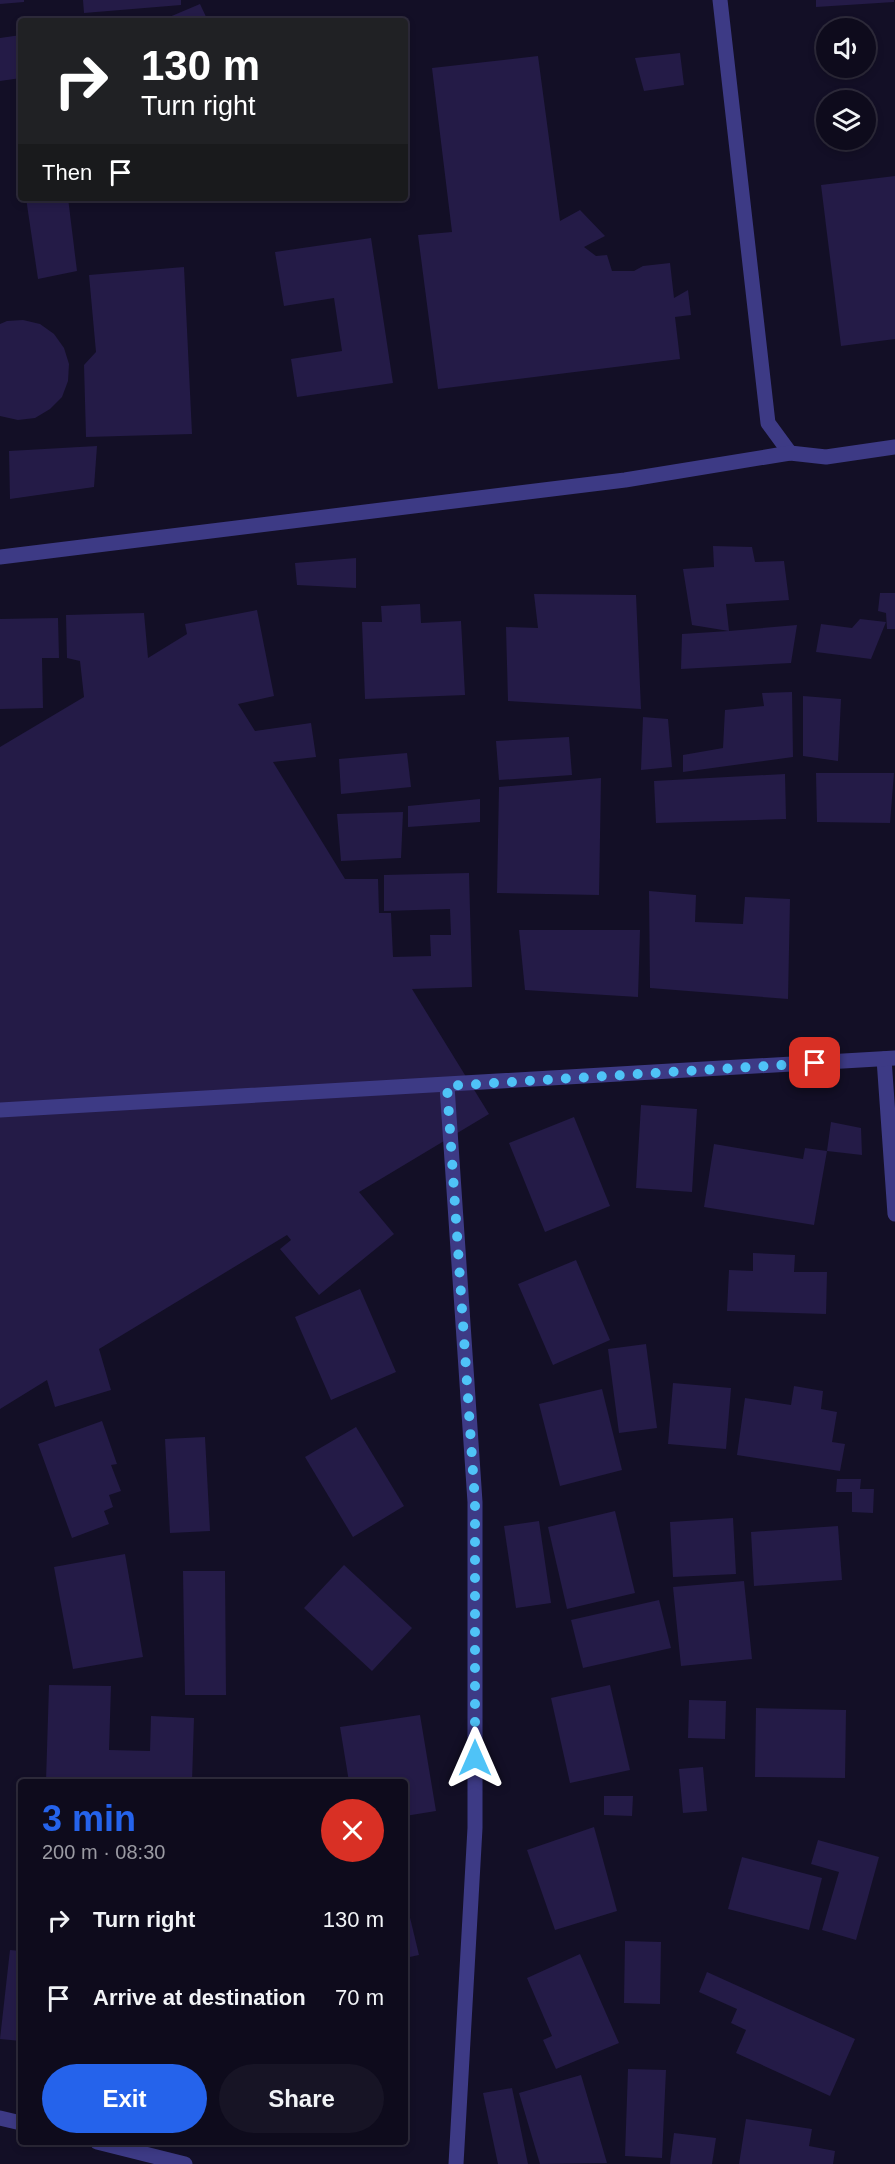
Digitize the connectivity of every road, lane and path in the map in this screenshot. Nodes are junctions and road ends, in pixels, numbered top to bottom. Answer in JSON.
{"nodes":[{"id":1,"x":720,"y":0,"type":"edge"},
{"id":2,"x":895,"y":447,"type":"edge"},
{"id":3,"x":790,"y":453,"type":"junction"},
{"id":4,"x":0,"y":557,"type":"edge"},
{"id":5,"x":889,"y":1058,"type":"edge"},
{"id":6,"x":447,"y":1086,"type":"junction"},
{"id":7,"x":0,"y":1110,"type":"edge"},
{"id":8,"x":895,"y":1214,"type":"edge"},
{"id":9,"x":0,"y":2118,"type":"edge"},
{"id":10,"x":18,"y":2122,"type":"edge"},
{"id":11,"x":109,"y":2145,"type":"edge"},
{"id":12,"x":185,"y":2164,"type":"edge"},
{"id":13,"x":456,"y":2164,"type":"edge"}],
"edges":[{"from":1,"to":3,"type":"street"},
{"from":2,"to":3,"type":"street"},
{"from":3,"to":4,"type":"street"},
{"from":5,"to":6,"type":"street"},
{"from":5,"to":8,"type":"street"},
{"from":6,"to":7,"type":"street"},
{"from":6,"to":13,"type":"street"},
{"from":9,"to":10,"type":"street"},
{"from":11,"to":12,"type":"street"}]}
